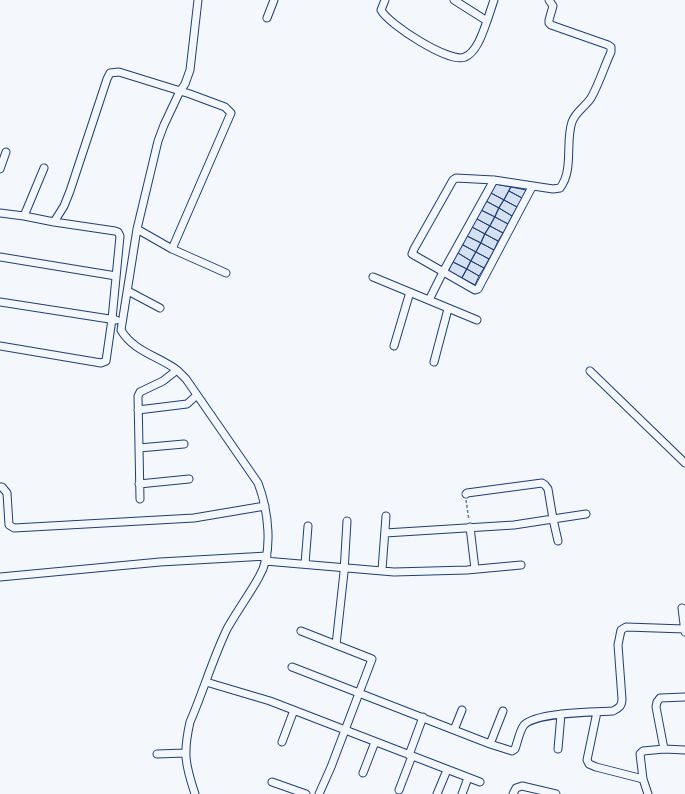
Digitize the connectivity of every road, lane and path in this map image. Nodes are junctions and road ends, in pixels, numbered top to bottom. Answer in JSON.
{"nodes":[{"id":1,"x":198,"y":0,"type":"edge"},
{"id":2,"x":274,"y":0,"type":"edge"},
{"id":3,"x":385,"y":0,"type":"edge"},
{"id":4,"x":454,"y":0,"type":"edge"},
{"id":5,"x":494,"y":0,"type":"edge"},
{"id":6,"x":549,"y":0,"type":"edge"},
{"id":7,"x":267,"y":18,"type":"dead end"},
{"id":8,"x":487,"y":21,"type":"junction"},
{"id":9,"x":180,"y":90,"type":"junction"},
{"id":10,"x":6,"y":152,"type":"dead end"},
{"id":11,"x":44,"y":168,"type":"dead end"},
{"id":12,"x":0,"y":169,"type":"edge"},
{"id":13,"x":494,"y":180,"type":"junction"},
{"id":14,"x":532,"y":187,"type":"junction"},
{"id":15,"x":0,"y":213,"type":"edge"},
{"id":16,"x":24,"y":216,"type":"junction"},
{"id":17,"x":54,"y":222,"type":"junction"},
{"id":18,"x":137,"y":229,"type":"junction"},
{"id":19,"x":172,"y":249,"type":"junction"},
{"id":20,"x":0,"y":257,"type":"edge"},
{"id":21,"x":443,"y":272,"type":"junction"},
{"id":22,"x":226,"y":273,"type":"dead end"},
{"id":23,"x":116,"y":276,"type":"junction"},
{"id":24,"x":373,"y":277,"type":"dead end"},
{"id":25,"x":128,"y":291,"type":"junction"},
{"id":26,"x":410,"y":292,"type":"junction"},
{"id":27,"x":429,"y":300,"type":"junction"},
{"id":28,"x":0,"y":302,"type":"edge"},
{"id":29,"x":160,"y":308,"type":"dead end"},
{"id":30,"x":448,"y":309,"type":"junction"},
{"id":31,"x":112,"y":319,"type":"junction"},
{"id":32,"x":477,"y":320,"type":"dead end"},
{"id":33,"x":121,"y":321,"type":"junction"},
{"id":34,"x":0,"y":346,"type":"edge"},
{"id":35,"x":394,"y":346,"type":"dead end"},
{"id":36,"x":434,"y":362,"type":"dead end"},
{"id":37,"x":177,"y":370,"type":"junction"},
{"id":38,"x":590,"y":371,"type":"dead end"},
{"id":39,"x":197,"y":394,"type":"junction"},
{"id":40,"x":138,"y":410,"type":"junction"},
{"id":41,"x":184,"y":444,"type":"dead end"},
{"id":42,"x":139,"y":448,"type":"junction"},
{"id":43,"x":685,"y":463,"type":"edge"},
{"id":44,"x":189,"y":479,"type":"dead end"},
{"id":45,"x":139,"y":484,"type":"junction"},
{"id":46,"x":0,"y":487,"type":"edge"},
{"id":47,"x":466,"y":494,"type":"joint"},
{"id":48,"x":140,"y":499,"type":"dead end"},
{"id":49,"x":265,"y":506,"type":"junction"},
{"id":50,"x":586,"y":514,"type":"dead end"},
{"id":51,"x":386,"y":516,"type":"dead end"},
{"id":52,"x":553,"y":519,"type":"junction"},
{"id":53,"x":347,"y":521,"type":"dead end"},
{"id":54,"x":308,"y":526,"type":"dead end"},
{"id":55,"x":470,"y":527,"type":"junction"},
{"id":56,"x":385,"y":533,"type":"junction"},
{"id":57,"x":558,"y":541,"type":"dead end"},
{"id":58,"x":266,"y":559,"type":"junction"},
{"id":59,"x":305,"y":564,"type":"junction"},
{"id":60,"x":521,"y":565,"type":"dead end"},
{"id":61,"x":344,"y":568,"type":"junction"},
{"id":62,"x":475,"y":569,"type":"junction"},
{"id":63,"x":382,"y":570,"type":"junction"},
{"id":64,"x":0,"y":577,"type":"edge"},
{"id":65,"x":682,"y":608,"type":"dead end"},
{"id":66,"x":685,"y":629,"type":"edge"},
{"id":67,"x":301,"y":631,"type":"dead end"},
{"id":68,"x":685,"y":632,"type":"edge"},
{"id":69,"x":336,"y":645,"type":"junction"},
{"id":70,"x":292,"y":667,"type":"dead end"},
{"id":71,"x":206,"y":682,"type":"junction"},
{"id":72,"x":359,"y":693,"type":"junction"},
{"id":73,"x":685,"y":697,"type":"edge"},
{"id":74,"x":294,"y":710,"type":"junction"},
{"id":75,"x":462,"y":710,"type":"dead end"},
{"id":76,"x":503,"y":711,"type":"dead end"},
{"id":77,"x":598,"y":712,"type":"junction"},
{"id":78,"x":561,"y":714,"type":"junction"},
{"id":79,"x":423,"y":717,"type":"junction"},
{"id":80,"x":345,"y":730,"type":"junction"},
{"id":81,"x":454,"y":730,"type":"junction"},
{"id":82,"x":282,"y":742,"type":"dead end"},
{"id":83,"x":375,"y":742,"type":"junction"},
{"id":84,"x":490,"y":744,"type":"junction"},
{"id":85,"x":558,"y":749,"type":"dead end"},
{"id":86,"x":664,"y":749,"type":"junction"},
{"id":87,"x":685,"y":750,"type":"edge"},
{"id":88,"x":185,"y":753,"type":"junction"},
{"id":89,"x":157,"y":754,"type":"dead end"},
{"id":90,"x":410,"y":756,"type":"junction"},
{"id":91,"x":447,"y":770,"type":"junction"},
{"id":92,"x":363,"y":773,"type":"dead end"},
{"id":93,"x":468,"y":778,"type":"junction"},
{"id":94,"x":642,"y":779,"type":"junction"},
{"id":95,"x":272,"y":782,"type":"dead end"},
{"id":96,"x":480,"y":782,"type":"dead end"},
{"id":97,"x":399,"y":790,"type":"dead end"},
{"id":98,"x":195,"y":794,"type":"edge"},
{"id":99,"x":306,"y":794,"type":"edge"},
{"id":100,"x":319,"y":794,"type":"edge"},
{"id":101,"x":437,"y":794,"type":"edge"},
{"id":102,"x":462,"y":794,"type":"edge"},
{"id":103,"x":513,"y":794,"type":"edge"},
{"id":104,"x":556,"y":794,"type":"edge"},
{"id":105,"x":648,"y":794,"type":"edge"}],
"edges":[{"from":1,"to":9,"type":"street"},
{"from":2,"to":7,"type":"street"},
{"from":3,"to":8,"type":"street"},
{"from":4,"to":8,"type":"street"},
{"from":5,"to":8,"type":"street"},
{"from":6,"to":14,"type":"street"},
{"from":9,"to":17,"type":"street"},
{"from":9,"to":18,"type":"street"},
{"from":9,"to":19,"type":"street"},
{"from":10,"to":12,"type":"street"},
{"from":11,"to":16,"type":"street"},
{"from":13,"to":14,"type":"street"},
{"from":13,"to":21,"type":"street"},
{"from":13,"to":21,"type":"street"},
{"from":14,"to":21,"type":"street"},
{"from":15,"to":16,"type":"street"},
{"from":16,"to":17,"type":"street"},
{"from":17,"to":23,"type":"street"},
{"from":18,"to":19,"type":"street"},
{"from":18,"to":25,"type":"street"},
{"from":19,"to":22,"type":"street"},
{"from":20,"to":23,"type":"street"},
{"from":21,"to":27,"type":"street"},
{"from":23,"to":31,"type":"street"},
{"from":24,"to":26,"type":"street"},
{"from":25,"to":29,"type":"street"},
{"from":25,"to":33,"type":"street"},
{"from":26,"to":27,"type":"street"},
{"from":26,"to":35,"type":"street"},
{"from":27,"to":30,"type":"street"},
{"from":28,"to":31,"type":"street"},
{"from":30,"to":32,"type":"street"},
{"from":30,"to":36,"type":"street"},
{"from":31,"to":33,"type":"street"},
{"from":31,"to":34,"type":"street"},
{"from":33,"to":37,"type":"street"},
{"from":37,"to":39,"type":"street"},
{"from":37,"to":40,"type":"street"},
{"from":38,"to":43,"type":"street"},
{"from":39,"to":40,"type":"street"},
{"from":39,"to":49,"type":"street"},
{"from":40,"to":42,"type":"street"},
{"from":41,"to":42,"type":"street"},
{"from":42,"to":45,"type":"street"},
{"from":44,"to":45,"type":"street"},
{"from":45,"to":48,"type":"street"},
{"from":46,"to":49,"type":"street"},
{"from":47,"to":52,"type":"street"},
{"from":47,"to":55,"type":"path"},
{"from":49,"to":58,"type":"street"},
{"from":50,"to":52,"type":"street"},
{"from":51,"to":56,"type":"street"},
{"from":52,"to":55,"type":"street"},
{"from":52,"to":57,"type":"street"},
{"from":53,"to":61,"type":"street"},
{"from":54,"to":59,"type":"street"},
{"from":55,"to":56,"type":"street"},
{"from":55,"to":62,"type":"street"},
{"from":56,"to":63,"type":"street"},
{"from":58,"to":59,"type":"street"},
{"from":58,"to":64,"type":"street"},
{"from":58,"to":71,"type":"street"},
{"from":59,"to":61,"type":"street"},
{"from":60,"to":62,"type":"street"},
{"from":61,"to":63,"type":"street"},
{"from":61,"to":69,"type":"street"},
{"from":62,"to":63,"type":"street"},
{"from":65,"to":66,"type":"street"},
{"from":66,"to":68,"type":"street"},
{"from":66,"to":77,"type":"street"},
{"from":67,"to":69,"type":"street"},
{"from":69,"to":72,"type":"street"},
{"from":70,"to":72,"type":"street"},
{"from":71,"to":74,"type":"street"},
{"from":71,"to":88,"type":"street"},
{"from":72,"to":79,"type":"street"},
{"from":72,"to":80,"type":"street"},
{"from":73,"to":86,"type":"street"},
{"from":74,"to":80,"type":"street"},
{"from":74,"to":82,"type":"street"},
{"from":75,"to":81,"type":"street"},
{"from":76,"to":84,"type":"street"},
{"from":77,"to":78,"type":"street"},
{"from":77,"to":94,"type":"street"},
{"from":78,"to":84,"type":"street"},
{"from":78,"to":85,"type":"street"},
{"from":79,"to":81,"type":"street"},
{"from":79,"to":90,"type":"street"},
{"from":80,"to":83,"type":"street"},
{"from":80,"to":100,"type":"street"},
{"from":81,"to":84,"type":"street"},
{"from":83,"to":90,"type":"street"},
{"from":83,"to":92,"type":"street"},
{"from":86,"to":87,"type":"street"},
{"from":86,"to":94,"type":"street"},
{"from":88,"to":89,"type":"street"},
{"from":88,"to":98,"type":"street"},
{"from":90,"to":91,"type":"street"},
{"from":90,"to":97,"type":"street"},
{"from":91,"to":93,"type":"street"},
{"from":91,"to":101,"type":"street"},
{"from":93,"to":96,"type":"street"},
{"from":93,"to":102,"type":"street"},
{"from":94,"to":105,"type":"street"},
{"from":95,"to":99,"type":"street"},
{"from":103,"to":104,"type":"street"}]}
